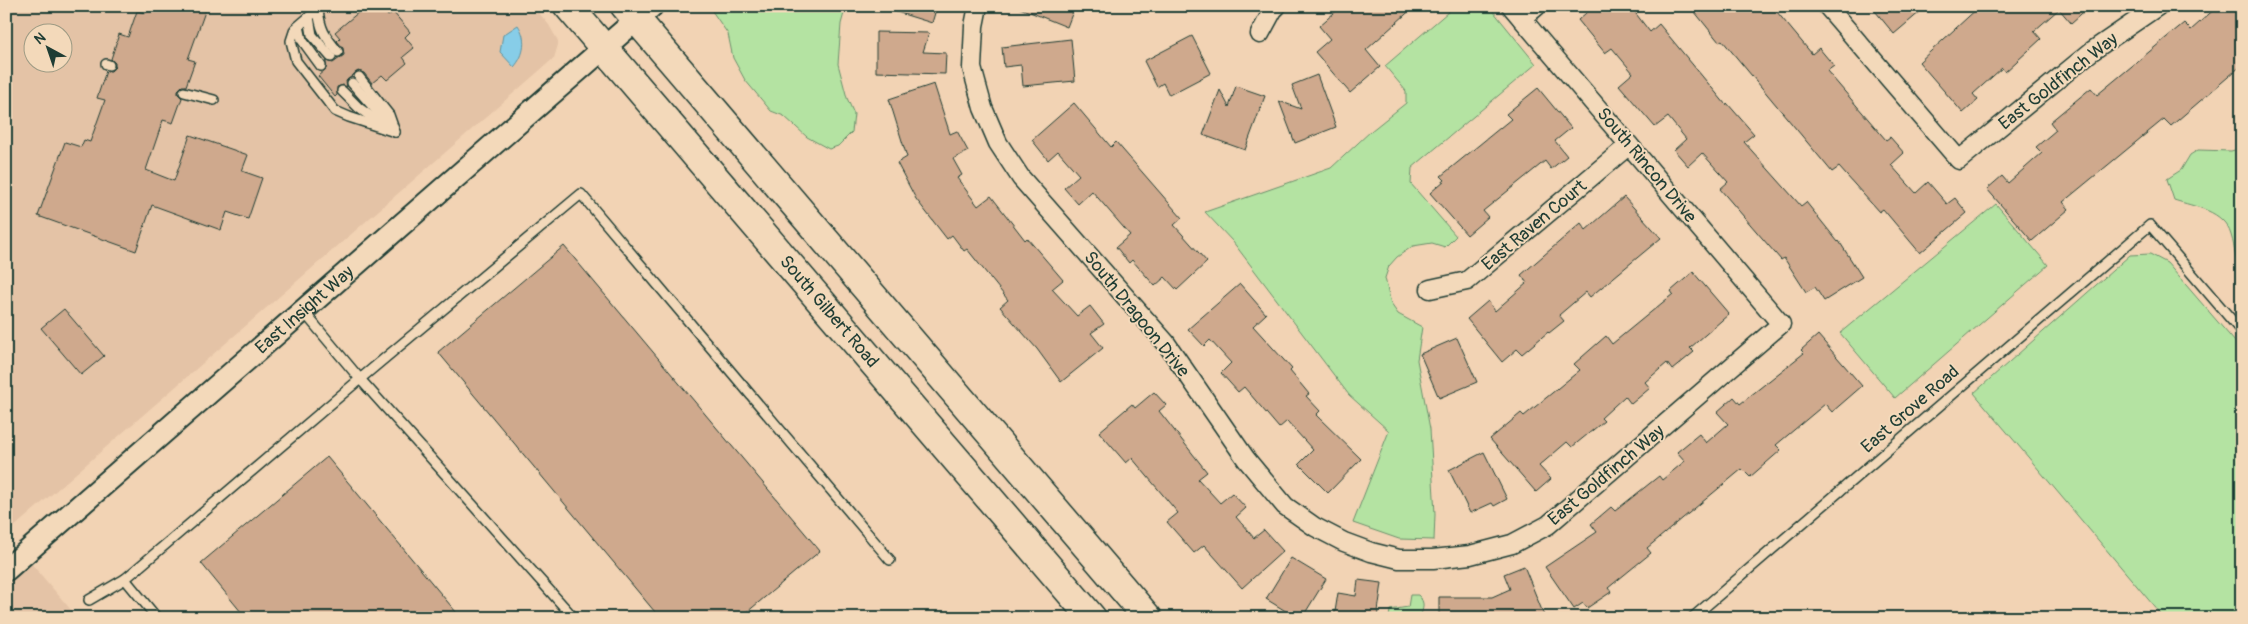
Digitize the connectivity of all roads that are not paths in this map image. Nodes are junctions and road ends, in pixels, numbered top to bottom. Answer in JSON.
{"nodes":[{"id":1,"x":568,"y":6,"type":"edge"},
{"id":2,"x":978,"y":6,"type":"edge"},
{"id":3,"x":1276,"y":6,"type":"edge"},
{"id":4,"x":1537,"y":6,"type":"edge"},
{"id":5,"x":1827,"y":6,"type":"edge"},
{"id":6,"x":2158,"y":6,"type":"edge"},
{"id":7,"x":320,"y":8,"type":"edge"},
{"id":8,"x":638,"y":11,"type":"edge"},
{"id":9,"x":1517,"y":12,"type":"edge"},
{"id":10,"x":309,"y":17,"type":"junction"},
{"id":11,"x":299,"y":26,"type":"junction"},
{"id":12,"x":1260,"y":34,"type":"dead end"},
{"id":13,"x":604,"y":50,"type":"junction"},
{"id":14,"x":321,"y":66,"type":"dead end"},
{"id":15,"x":356,"y":80,"type":"dead end"},
{"id":16,"x":342,"y":91,"type":"dead end"},
{"id":17,"x":184,"y":92,"type":"dead end"},
{"id":18,"x":214,"y":100,"type":"dead end"},
{"id":19,"x":395,"y":132,"type":"junction"},
{"id":20,"x":1629,"y":145,"type":"junction"},
{"id":21,"x":1430,"y":289,"type":"dead end"},
{"id":22,"x":304,"y":312,"type":"junction"},
{"id":23,"x":1782,"y":324,"type":"joint"},
{"id":24,"x":2242,"y":332,"type":"edge"},
{"id":25,"x":360,"y":379,"type":"junction"},
{"id":26,"x":1371,"y":552,"type":"joint"},
{"id":27,"x":890,"y":560,"type":"dead end"},
{"id":28,"x":6,"y":570,"type":"edge"},
{"id":29,"x":125,"y":579,"type":"junction"},
{"id":30,"x":89,"y":600,"type":"dead end"},
{"id":31,"x":157,"y":618,"type":"edge"},
{"id":32,"x":574,"y":618,"type":"edge"},
{"id":33,"x":1092,"y":618,"type":"edge"},
{"id":34,"x":1148,"y":618,"type":"edge"},
{"id":35,"x":1692,"y":618,"type":"edge"}],
"edges":[{"from":1,"to":13,"type":"main road","name":"South Gilbert Road"},
{"from":2,"to":26,"type":"street","name":"South Dragoon Drive"},
{"from":3,"to":12,"type":"street"},
{"from":4,"to":9,"type":"street"},
{"from":5,"to":6,"type":"street","name":"East Goldfinch Way"},
{"from":7,"to":10,"type":"lane"},
{"from":7,"to":10,"type":"lane"},
{"from":8,"to":13,"type":"street","name":"East Insight Way"},
{"from":8,"to":34,"type":"main road"},
{"from":9,"to":20,"type":"street","name":"South Rincon Drive"},
{"from":10,"to":11,"type":"lane"},
{"from":11,"to":14,"type":"lane"},
{"from":11,"to":19,"type":"lane"},
{"from":13,"to":22,"type":"street","name":"East Insight Way"},
{"from":13,"to":33,"type":"main road","name":"South Gilbert Road"},
{"from":15,"to":19,"type":"lane"},
{"from":16,"to":19,"type":"lane"},
{"from":17,"to":18,"type":"lane"},
{"from":20,"to":21,"type":"street","name":"East Raven Court"},
{"from":20,"to":23,"type":"street","name":"South Rincon Drive"},
{"from":22,"to":25,"type":"lane"},
{"from":22,"to":28,"type":"street","name":"East Insight Way"},
{"from":23,"to":26,"type":"street","name":"East Goldfinch Way"},
{"from":24,"to":35,"type":"lane","name":"East Grove Road"},
{"from":25,"to":27,"type":"lane"},
{"from":25,"to":29,"type":"lane"},
{"from":25,"to":32,"type":"lane"},
{"from":29,"to":30,"type":"lane"},
{"from":29,"to":31,"type":"lane"}]}
